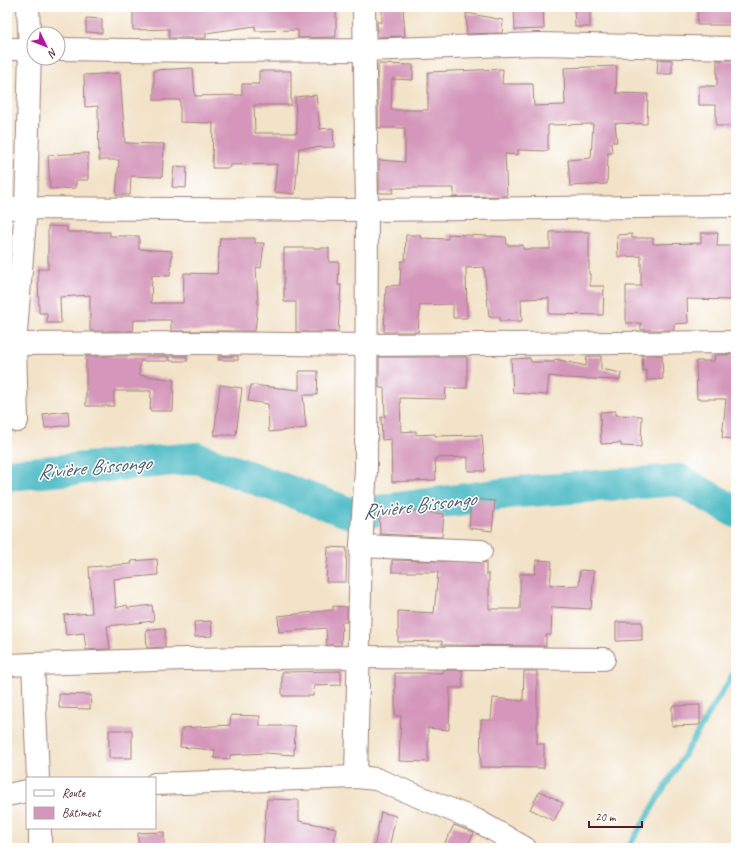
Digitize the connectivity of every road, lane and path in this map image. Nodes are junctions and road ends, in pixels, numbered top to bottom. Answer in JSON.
{"nodes":[{"id":1,"x":28,"y":7,"type":"edge"},
{"id":2,"x":364,"y":7,"type":"edge"},
{"id":3,"x":30,"y":26,"type":"edge"},
{"id":4,"x":736,"y":48,"type":"edge"},
{"id":5,"x":7,"y":49,"type":"edge"},
{"id":6,"x":26,"y":49,"type":"edge"},
{"id":7,"x":66,"y":49,"type":"edge"},
{"id":8,"x":364,"y":50,"type":"junction"},
{"id":9,"x":30,"y":66,"type":"edge"},
{"id":10,"x":736,"y":206,"type":"edge"},
{"id":11,"x":16,"y":208,"type":"edge"},
{"id":12,"x":367,"y":210,"type":"junction"},
{"id":13,"x":736,"y":342,"type":"edge"},
{"id":14,"x":11,"y":344,"type":"edge"},
{"id":15,"x":367,"y":345,"type":"junction"},
{"id":16,"x":17,"y":421,"type":"dead end"},
{"id":17,"x":361,"y":546,"type":"junction"},
{"id":18,"x":481,"y":551,"type":"dead end"},
{"id":19,"x":358,"y":657,"type":"junction"},
{"id":20,"x":604,"y":659,"type":"dead end"},
{"id":21,"x":33,"y":664,"type":"junction"},
{"id":22,"x":7,"y":665,"type":"edge"},
{"id":23,"x":38,"y":777,"type":"edge"},
{"id":24,"x":356,"y":777,"type":"junction"},
{"id":25,"x":156,"y":784,"type":"edge"},
{"id":26,"x":26,"y":791,"type":"edge"},
{"id":27,"x":7,"y":795,"type":"edge"},
{"id":28,"x":40,"y":829,"type":"edge"},
{"id":29,"x":40,"y":848,"type":"edge"},
{"id":30,"x":525,"y":848,"type":"edge"}],
"edges":[{"from":1,"to":3,"type":"street"},
{"from":2,"to":8,"type":"street"},
{"from":4,"to":8,"type":"street"},
{"from":5,"to":6,"type":"street"},
{"from":7,"to":8,"type":"street"},
{"from":8,"to":12,"type":"street"},
{"from":9,"to":11,"type":"street"},
{"from":10,"to":12,"type":"street"},
{"from":11,"to":12,"type":"street"},
{"from":11,"to":14,"type":"street"},
{"from":12,"to":15,"type":"street"},
{"from":13,"to":15,"type":"street"},
{"from":14,"to":15,"type":"street"},
{"from":14,"to":16,"type":"street"},
{"from":15,"to":17,"type":"street"},
{"from":17,"to":18,"type":"street"},
{"from":17,"to":19,"type":"street"},
{"from":19,"to":20,"type":"street"},
{"from":19,"to":21,"type":"street"},
{"from":19,"to":24,"type":"street"},
{"from":21,"to":22,"type":"street"},
{"from":21,"to":23,"type":"street"},
{"from":24,"to":25,"type":"street"},
{"from":24,"to":30,"type":"street"},
{"from":26,"to":27,"type":"street"},
{"from":28,"to":29,"type":"street"}]}
